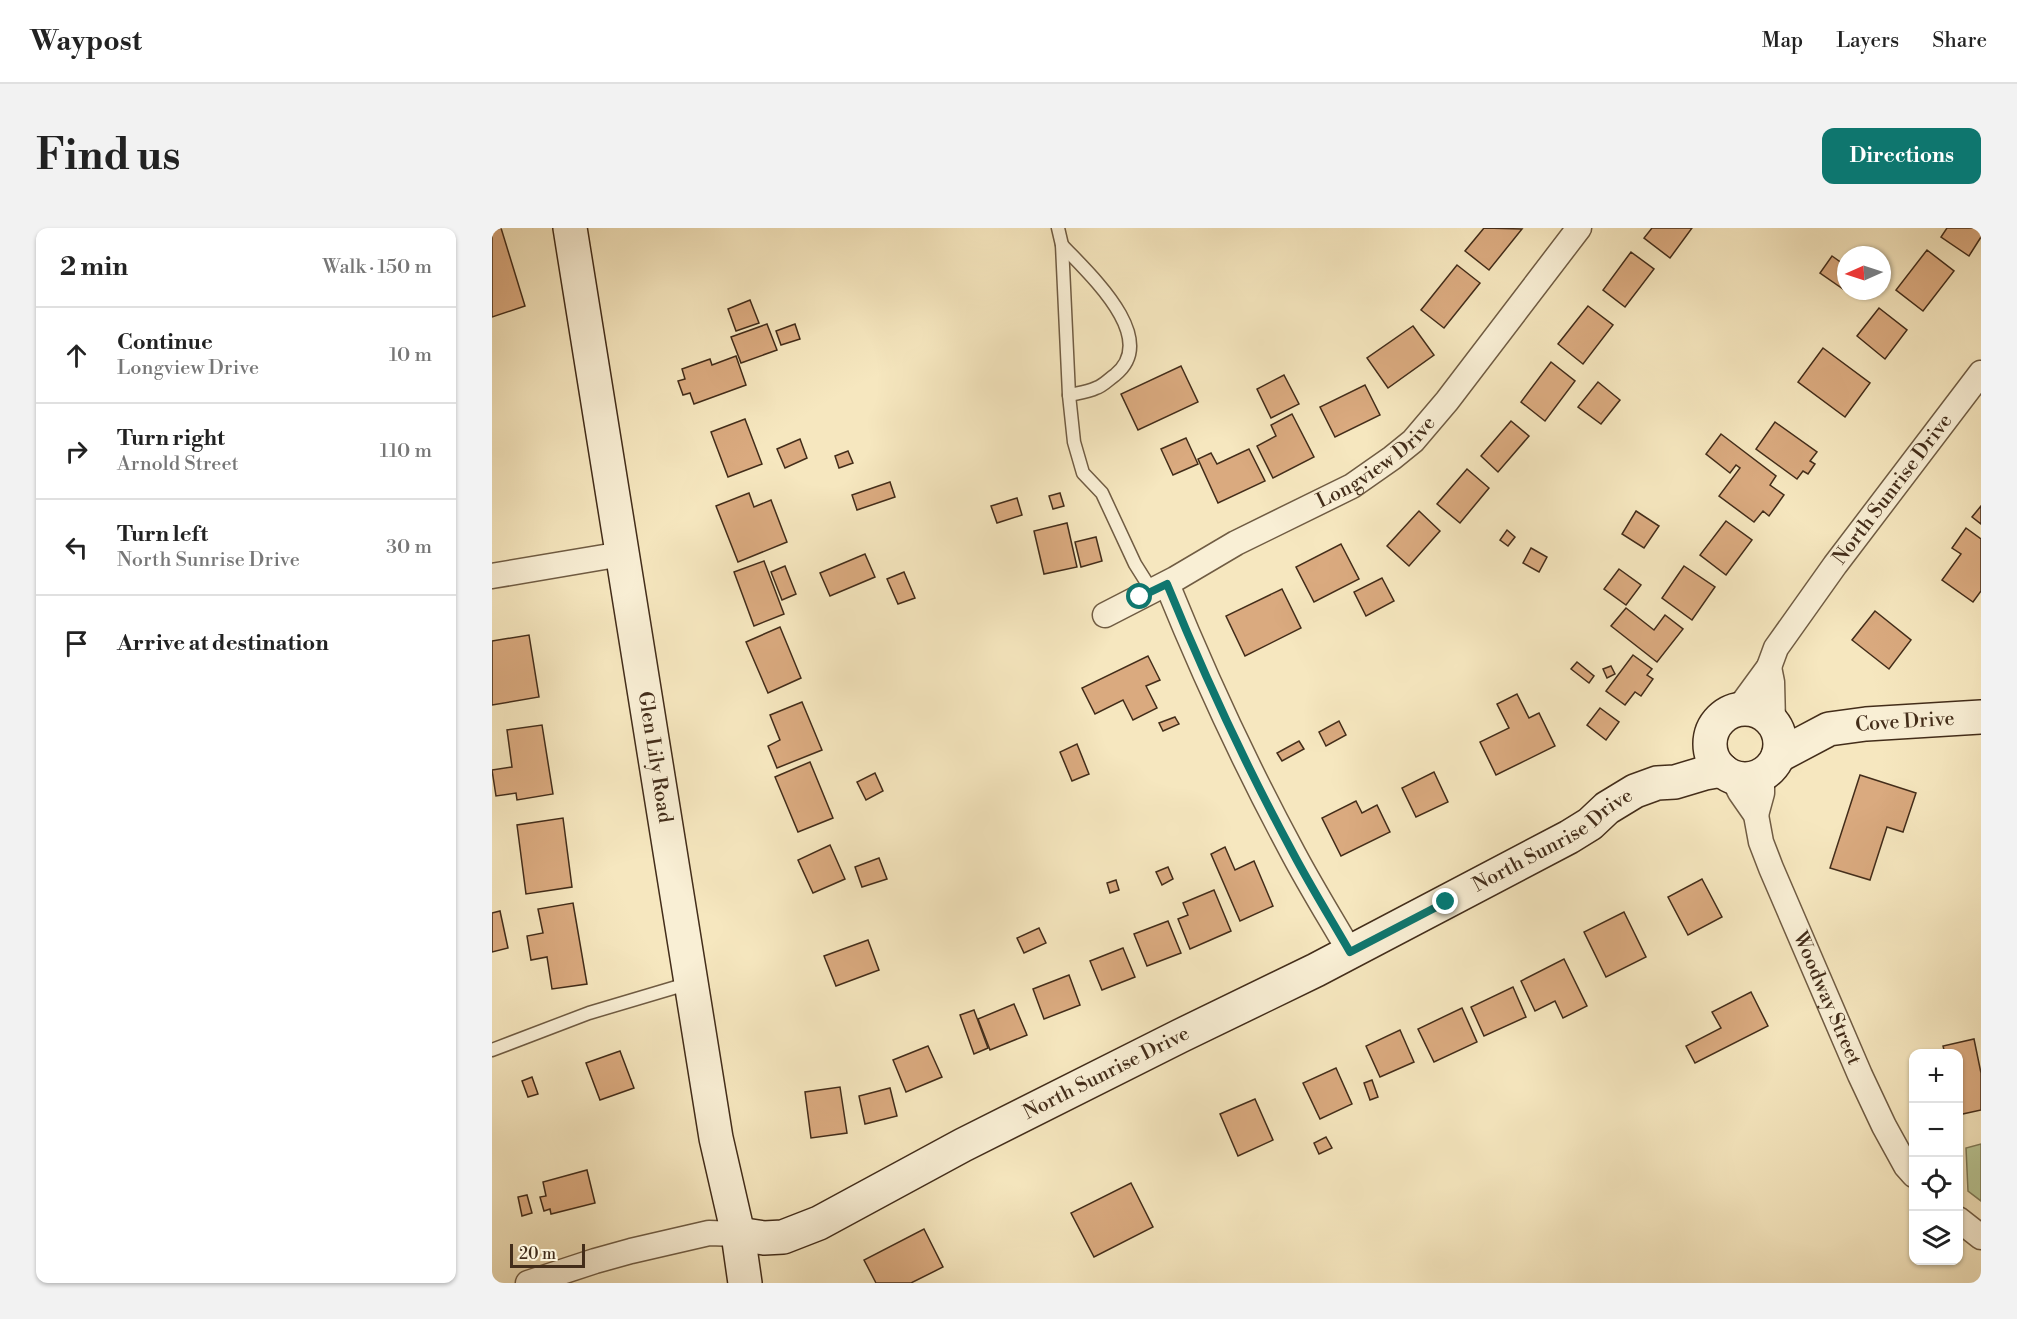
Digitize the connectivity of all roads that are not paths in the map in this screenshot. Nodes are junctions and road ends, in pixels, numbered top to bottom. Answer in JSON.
{"nodes":[{"id":1,"x":1059,"y":228,"type":"edge"},
{"id":2,"x":1579,"y":228,"type":"edge"},
{"id":3,"x":575,"y":229,"type":"edge"},
{"id":4,"x":1062,"y":244,"type":"junction"},
{"id":5,"x":1981,"y":374,"type":"edge"},
{"id":6,"x":1069,"y":395,"type":"junction"},
{"id":7,"x":622,"y":554,"type":"junction"},
{"id":8,"x":492,"y":576,"type":"edge"},
{"id":9,"x":1159,"y":587,"type":"junction"},
{"id":10,"x":1105,"y":615,"type":"dead end"},
{"id":11,"x":1769,"y":667,"type":"junction"},
{"id":12,"x":1739,"y":708,"type":"junction"},
{"id":13,"x":1981,"y":717,"type":"edge"},
{"id":14,"x":1711,"y":737,"type":"junction"},
{"id":15,"x":1757,"y":754,"type":"junction"},
{"id":16,"x":1657,"y":783,"type":"junction"},
{"id":17,"x":1350,"y":952,"type":"junction"},
{"id":18,"x":691,"y":983,"type":"junction"},
{"id":19,"x":492,"y":1050,"type":"edge"},
{"id":20,"x":1909,"y":1169,"type":"edge"},
{"id":21,"x":1963,"y":1222,"type":"edge"},
{"id":22,"x":738,"y":1234,"type":"junction"},
{"id":23,"x":1981,"y":1237,"type":"edge"},
{"id":24,"x":528,"y":1283,"type":"edge"},
{"id":25,"x":745,"y":1283,"type":"edge"}],
"edges":[{"from":1,"to":4,"type":"lane"},
{"from":2,"to":9,"type":"street","name":"Longview Drive"},
{"from":3,"to":7,"type":"street","name":"Glen Lily Road"},
{"from":4,"to":6,"type":"lane"},
{"from":4,"to":6,"type":"lane"},
{"from":5,"to":11,"type":"street","name":"North Sunrise Drive"},
{"from":6,"to":9,"type":"lane"},
{"from":7,"to":8,"type":"street"},
{"from":7,"to":18,"type":"street","name":"Glen Lily Road"},
{"from":9,"to":10,"type":"street","name":"Longview Drive"},
{"from":9,"to":17,"type":"street"},
{"from":11,"to":12,"type":"street","name":"North Sunrise Drive"},
{"from":11,"to":15,"type":"street"},
{"from":12,"to":14,"type":"street","name":"North Sunrise Drive"},
{"from":12,"to":15,"type":"street"},
{"from":13,"to":15,"type":"street","name":"Cove Drive"},
{"from":14,"to":15,"type":"street"},
{"from":14,"to":16,"type":"street","name":"North Sunrise Drive"},
{"from":15,"to":16,"type":"street","name":"North Sunrise Drive"},
{"from":15,"to":20,"type":"street","name":"Woodway Street"},
{"from":16,"to":17,"type":"street","name":"North Sunrise Drive"},
{"from":17,"to":22,"type":"street","name":"North Sunrise Drive"},
{"from":18,"to":19,"type":"lane"},
{"from":18,"to":22,"type":"street","name":"Glen Lily Road"},
{"from":21,"to":23,"type":"street"},
{"from":22,"to":24,"type":"street","name":"North Sunrise Drive"},
{"from":22,"to":25,"type":"street","name":"Glen Lily Road"}]}
